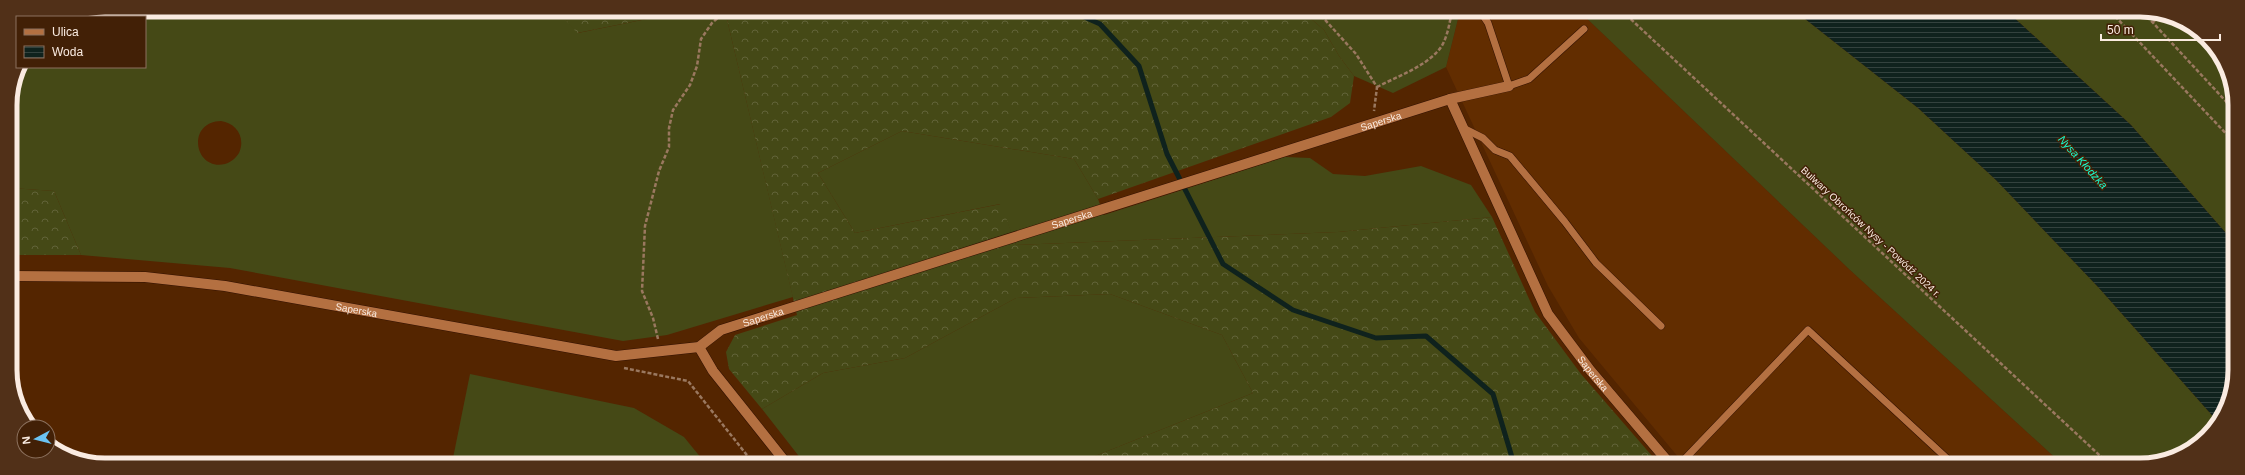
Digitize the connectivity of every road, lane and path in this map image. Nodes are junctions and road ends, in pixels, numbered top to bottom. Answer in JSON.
{"nodes":[{"id":1,"x":718,"y":17,"type":"edge"},
{"id":2,"x":1322,"y":17,"type":"edge"},
{"id":3,"x":1451,"y":17,"type":"edge"},
{"id":4,"x":1484,"y":17,"type":"edge"},
{"id":5,"x":1628,"y":17,"type":"edge"},
{"id":6,"x":2116,"y":17,"type":"edge"},
{"id":7,"x":2148,"y":17,"type":"edge"},
{"id":8,"x":2156,"y":19,"type":"edge"},
{"id":9,"x":2153,"y":22,"type":"junction"},
{"id":10,"x":1584,"y":28,"type":"dead end"},
{"id":11,"x":1509,"y":86,"type":"junction"},
{"id":12,"x":1377,"y":87,"type":"junction"},
{"id":13,"x":1450,"y":99,"type":"junction"},
{"id":14,"x":2228,"y":104,"type":"edge"},
{"id":15,"x":1375,"y":123,"type":"junction"},
{"id":16,"x":1463,"y":128,"type":"junction"},
{"id":17,"x":2228,"y":136,"type":"edge"},
{"id":18,"x":17,"y":276,"type":"edge"},
{"id":19,"x":1661,"y":326,"type":"dead end"},
{"id":20,"x":699,"y":347,"type":"junction"},
{"id":21,"x":660,"y":351,"type":"junction"},
{"id":22,"x":616,"y":356,"type":"junction"},
{"id":23,"x":749,"y":458,"type":"edge"},
{"id":24,"x":782,"y":458,"type":"edge"},
{"id":25,"x":1665,"y":458,"type":"edge"},
{"id":26,"x":1686,"y":458,"type":"edge"},
{"id":27,"x":1946,"y":458,"type":"edge"},
{"id":28,"x":2102,"y":458,"type":"edge"}],
"edges":[{"from":1,"to":21,"type":"path"},
{"from":2,"to":12,"type":"path"},
{"from":3,"to":12,"type":"path"},
{"from":4,"to":11,"type":"lane"},
{"from":5,"to":28,"type":"path","name":"Bulwary Obrońców Nysy - Powódź 2024 r."},
{"from":6,"to":17,"type":"path"},
{"from":7,"to":9,"type":"path"},
{"from":8,"to":9,"type":"path"},
{"from":9,"to":14,"type":"path"},
{"from":10,"to":11,"type":"lane"},
{"from":11,"to":13,"type":"street","name":"Saperska"},
{"from":12,"to":15,"type":"path"},
{"from":13,"to":15,"type":"street","name":"Saperska"},
{"from":13,"to":16,"type":"street","name":"Saperska"},
{"from":15,"to":20,"type":"street","name":"Saperska"},
{"from":16,"to":19,"type":"lane"},
{"from":16,"to":25,"type":"street","name":"Saperska"},
{"from":18,"to":22,"type":"street","name":"Saperska"},
{"from":20,"to":21,"type":"street","name":"Saperska"},
{"from":20,"to":24,"type":"street"},
{"from":21,"to":22,"type":"street","name":"Saperska"},
{"from":22,"to":23,"type":"path"},
{"from":26,"to":27,"type":"lane"}]}
